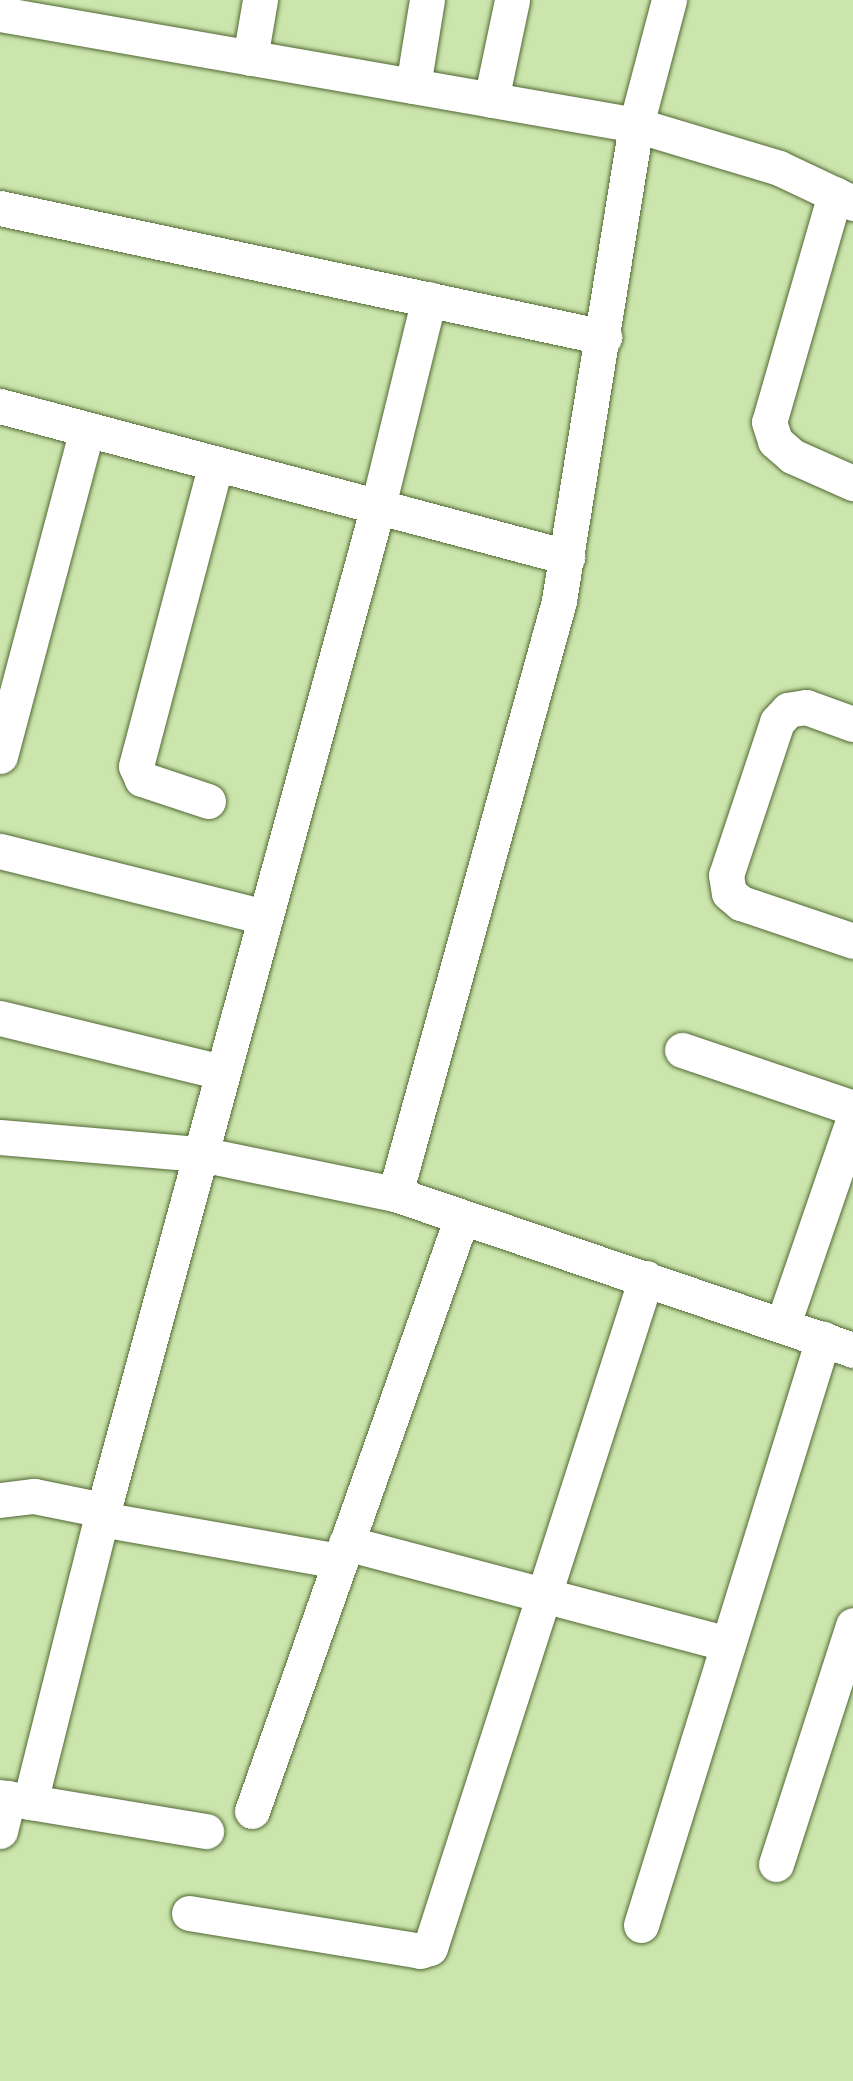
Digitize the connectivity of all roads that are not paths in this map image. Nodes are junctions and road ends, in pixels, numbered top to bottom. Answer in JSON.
{"nodes":[{"id":1,"x":260,"y":0,"type":"edge"},
{"id":2,"x":428,"y":0,"type":"edge"},
{"id":3,"x":512,"y":0,"type":"edge"},
{"id":4,"x":669,"y":0,"type":"edge"},
{"id":5,"x":0,"y":14,"type":"edge"},
{"id":6,"x":250,"y":58,"type":"junction"},
{"id":7,"x":412,"y":86,"type":"junction"},
{"id":8,"x":491,"y":100,"type":"junction"},
{"id":9,"x":636,"y":125,"type":"junction"},
{"id":10,"x":844,"y":198,"type":"edge"},
{"id":11,"x":0,"y":208,"type":"edge"},
{"id":12,"x":429,"y":299,"type":"junction"},
{"id":13,"x":604,"y":337,"type":"junction"},
{"id":14,"x":0,"y":406,"type":"edge"},
{"id":15,"x":87,"y":429,"type":"junction"},
{"id":16,"x":216,"y":463,"type":"junction"},
{"id":17,"x":853,"y":483,"type":"edge"},
{"id":18,"x":378,"y":506,"type":"junction"},
{"id":19,"x":568,"y":556,"type":"junction"},
{"id":20,"x":853,"y":724,"type":"edge"},
{"id":21,"x":0,"y":756,"type":"edge"},
{"id":22,"x":208,"y":801,"type":"dead end"},
{"id":23,"x":0,"y":852,"type":"edge"},
{"id":24,"x":265,"y":917,"type":"junction"},
{"id":25,"x":853,"y":941,"type":"edge"},
{"id":26,"x":0,"y":1018,"type":"edge"},
{"id":27,"x":682,"y":1050,"type":"dead end"},
{"id":28,"x":222,"y":1072,"type":"junction"},
{"id":29,"x":853,"y":1108,"type":"edge"},
{"id":30,"x":853,"y":1121,"type":"edge"},
{"id":31,"x":0,"y":1137,"type":"edge"},
{"id":32,"x":200,"y":1154,"type":"junction"},
{"id":33,"x":395,"y":1194,"type":"junction"},
{"id":34,"x":462,"y":1217,"type":"junction"},
{"id":35,"x":646,"y":1278,"type":"junction"},
{"id":36,"x":783,"y":1324,"type":"junction"},
{"id":37,"x":838,"y":1344,"type":"edge"},
{"id":38,"x":0,"y":1500,"type":"edge"},
{"id":39,"x":102,"y":1514,"type":"junction"},
{"id":40,"x":343,"y":1552,"type":"junction"},
{"id":41,"x":545,"y":1595,"type":"junction"},
{"id":42,"x":853,"y":1625,"type":"edge"},
{"id":43,"x":728,"y":1644,"type":"junction"},
{"id":44,"x":10,"y":1807,"type":"edge"},
{"id":45,"x":252,"y":1811,"type":"dead end"},
{"id":46,"x":206,"y":1831,"type":"dead end"},
{"id":47,"x":776,"y":1864,"type":"dead end"},
{"id":48,"x":189,"y":1913,"type":"dead end"},
{"id":49,"x":641,"y":1925,"type":"dead end"}],
"edges":[{"from":1,"to":6,"type":"street"},
{"from":2,"to":7,"type":"street"},
{"from":3,"to":8,"type":"street"},
{"from":4,"to":9,"type":"street"},
{"from":5,"to":6,"type":"street"},
{"from":6,"to":7,"type":"street"},
{"from":7,"to":8,"type":"street"},
{"from":8,"to":9,"type":"street"},
{"from":9,"to":10,"type":"street"},
{"from":9,"to":13,"type":"street"},
{"from":10,"to":17,"type":"street"},
{"from":11,"to":12,"type":"street"},
{"from":12,"to":13,"type":"street"},
{"from":12,"to":18,"type":"street"},
{"from":13,"to":19,"type":"street"},
{"from":14,"to":15,"type":"street"},
{"from":15,"to":16,"type":"street"},
{"from":15,"to":21,"type":"street"},
{"from":16,"to":18,"type":"street"},
{"from":16,"to":22,"type":"street"},
{"from":18,"to":19,"type":"street"},
{"from":18,"to":24,"type":"street"},
{"from":19,"to":33,"type":"street"},
{"from":20,"to":25,"type":"street"},
{"from":23,"to":24,"type":"street"},
{"from":24,"to":28,"type":"street"},
{"from":26,"to":28,"type":"street"},
{"from":27,"to":29,"type":"street"},
{"from":28,"to":32,"type":"street"},
{"from":30,"to":36,"type":"street"},
{"from":31,"to":32,"type":"street"},
{"from":32,"to":33,"type":"street"},
{"from":32,"to":39,"type":"street"},
{"from":33,"to":34,"type":"street"},
{"from":34,"to":35,"type":"street"},
{"from":34,"to":40,"type":"street"},
{"from":35,"to":36,"type":"street"},
{"from":35,"to":41,"type":"street"},
{"from":36,"to":37,"type":"street"},
{"from":37,"to":43,"type":"street"},
{"from":38,"to":39,"type":"street"},
{"from":39,"to":40,"type":"street"},
{"from":39,"to":44,"type":"street"},
{"from":40,"to":41,"type":"street"},
{"from":40,"to":45,"type":"street"},
{"from":41,"to":43,"type":"street"},
{"from":41,"to":48,"type":"street"},
{"from":42,"to":47,"type":"street"},
{"from":43,"to":49,"type":"street"},
{"from":44,"to":46,"type":"street"}]}
